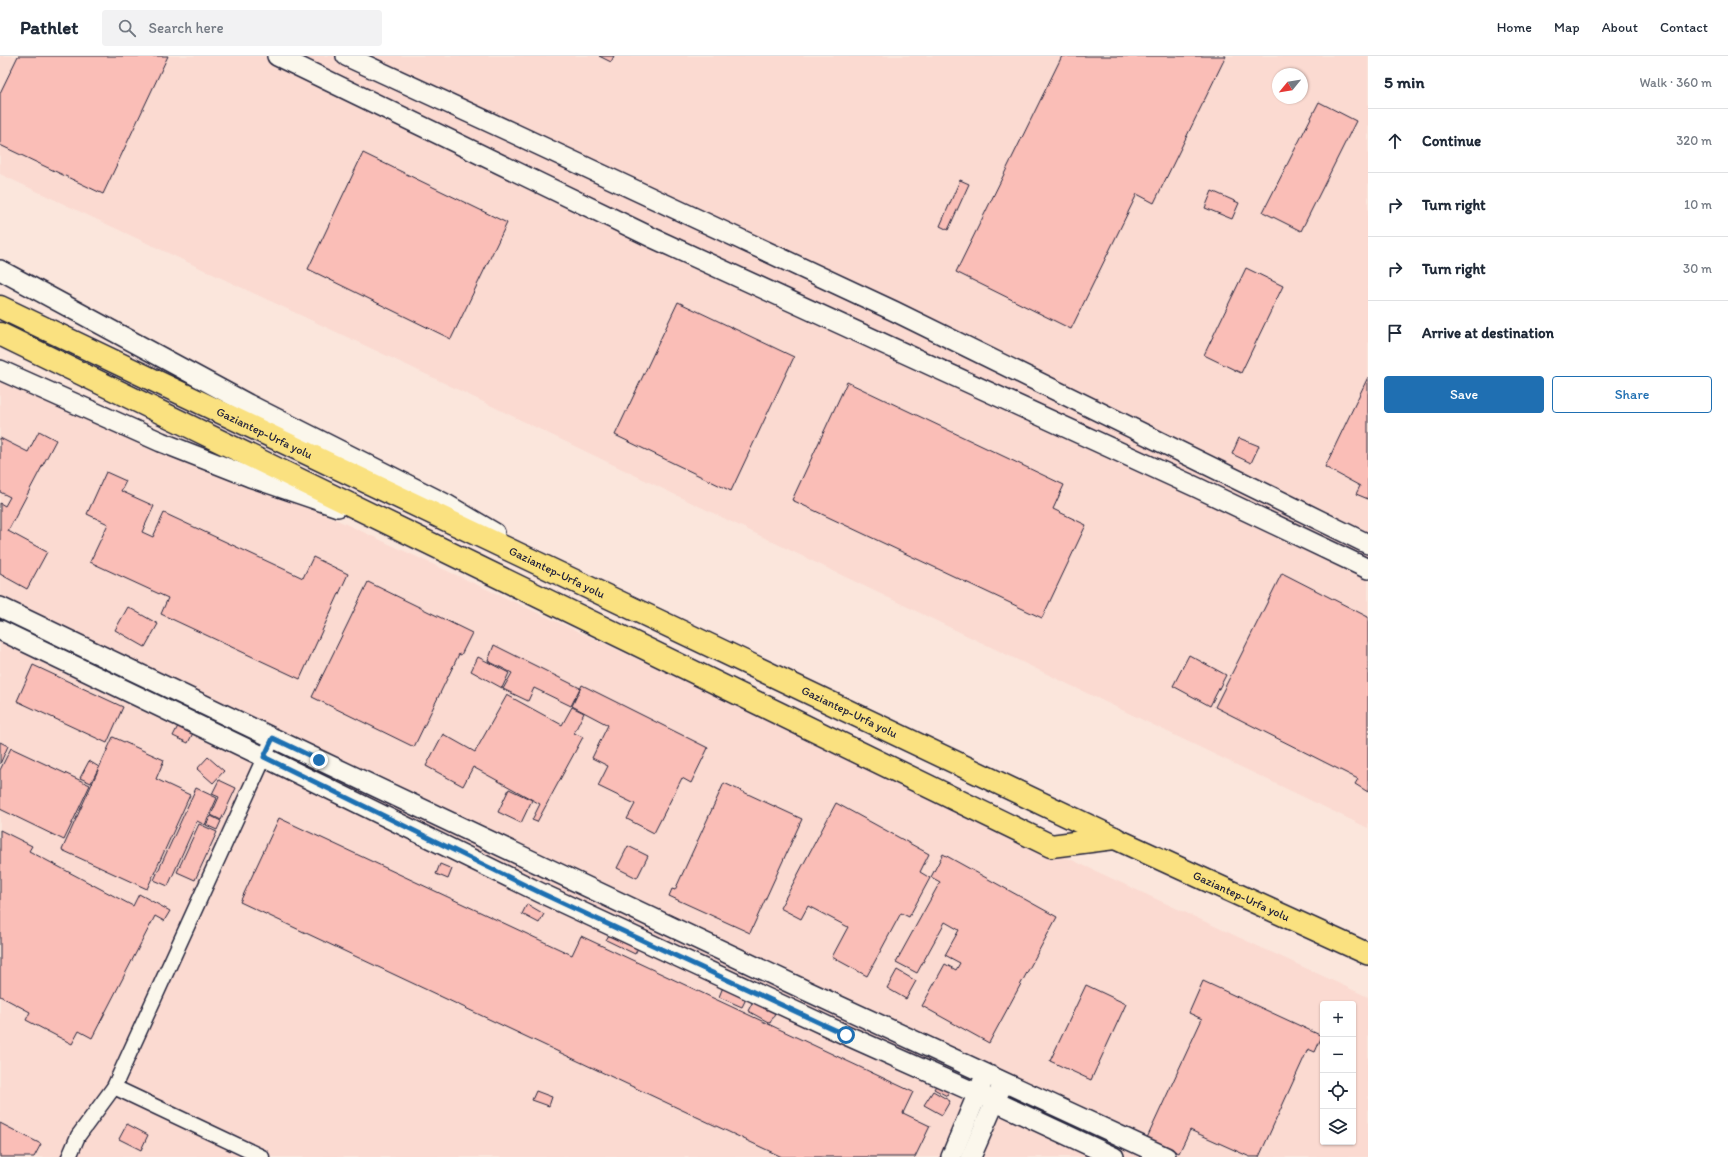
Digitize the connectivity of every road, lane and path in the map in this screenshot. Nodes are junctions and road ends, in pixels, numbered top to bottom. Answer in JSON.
{"nodes":[{"id":1,"x":276,"y":56,"type":"edge"},
{"id":2,"x":346,"y":56,"type":"edge"},
{"id":3,"x":0,"y":270,"type":"edge"},
{"id":4,"x":0,"y":307,"type":"edge"},
{"id":5,"x":0,"y":334,"type":"edge"},
{"id":6,"x":0,"y":370,"type":"edge"},
{"id":7,"x":398,"y":528,"type":"junction"},
{"id":8,"x":1368,"y":544,"type":"edge"},
{"id":9,"x":1368,"y":569,"type":"edge"},
{"id":10,"x":568,"y":578,"type":"junction"},
{"id":11,"x":0,"y":607,"type":"edge"},
{"id":12,"x":0,"y":630,"type":"edge"},
{"id":13,"x":273,"y":738,"type":"junction"},
{"id":14,"x":264,"y":757,"type":"junction"},
{"id":15,"x":1114,"y":838,"type":"junction"},
{"id":16,"x":1368,"y":954,"type":"edge"},
{"id":17,"x":986,"y":1074,"type":"junction"},
{"id":18,"x":1004,"y":1082,"type":"junction"},
{"id":19,"x":114,"y":1087,"type":"junction"},
{"id":20,"x":978,"y":1094,"type":"junction"},
{"id":21,"x":996,"y":1102,"type":"junction"},
{"id":22,"x":69,"y":1157,"type":"edge"},
{"id":23,"x":262,"y":1157,"type":"edge"},
{"id":24,"x":951,"y":1157,"type":"edge"},
{"id":25,"x":971,"y":1157,"type":"edge"},
{"id":26,"x":1114,"y":1157,"type":"edge"},
{"id":27,"x":1166,"y":1157,"type":"edge"}],
"edges":[{"from":1,"to":9,"type":"street"},
{"from":2,"to":8,"type":"street"},
{"from":3,"to":10,"type":"street"},
{"from":4,"to":10,"type":"highway","name":"Gaziantep-Urfa yolu"},
{"from":5,"to":7,"type":"highway"},
{"from":6,"to":7,"type":"street"},
{"from":7,"to":15,"type":"highway"},
{"from":10,"to":15,"type":"highway","name":"Gaziantep-Urfa yolu"},
{"from":11,"to":13,"type":"street"},
{"from":12,"to":14,"type":"street"},
{"from":13,"to":14,"type":"street"},
{"from":13,"to":17,"type":"street"},
{"from":14,"to":19,"type":"street"},
{"from":14,"to":20,"type":"street"},
{"from":15,"to":16,"type":"main road","name":"Gaziantep-Urfa yolu"},
{"from":17,"to":18,"type":"street"},
{"from":17,"to":20,"type":"street"},
{"from":18,"to":21,"type":"street"},
{"from":18,"to":27,"type":"street"},
{"from":19,"to":22,"type":"street"},
{"from":19,"to":23,"type":"street"},
{"from":20,"to":21,"type":"street"},
{"from":20,"to":24,"type":"street"},
{"from":21,"to":25,"type":"street"},
{"from":21,"to":26,"type":"street"}]}
